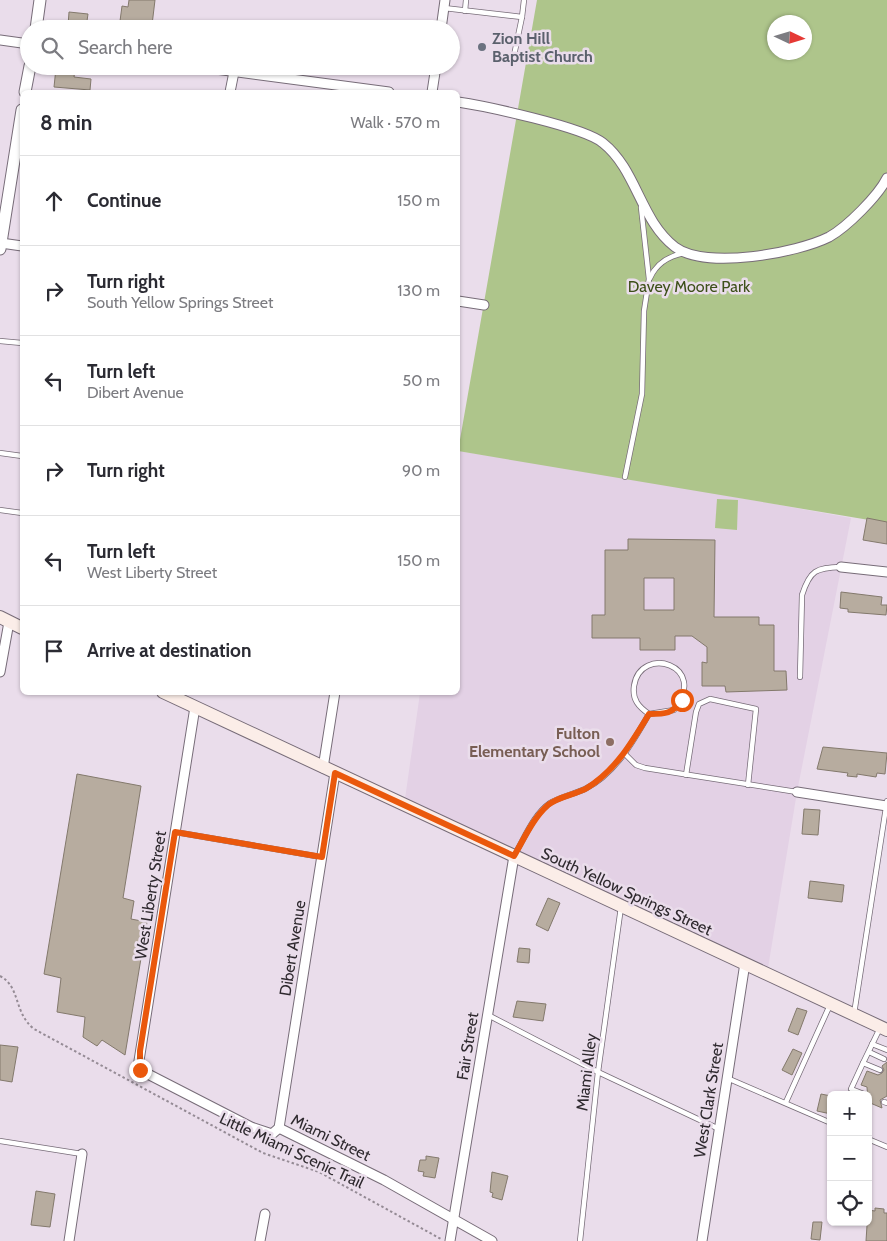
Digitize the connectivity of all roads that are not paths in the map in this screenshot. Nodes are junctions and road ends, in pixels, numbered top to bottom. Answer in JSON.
{"nodes":[{"id":1,"x":40,"y":0,"type":"edge"},
{"id":2,"x":466,"y":0,"type":"edge"},
{"id":3,"x":524,"y":0,"type":"edge"},
{"id":4,"x":444,"y":4,"type":"edge"},
{"id":5,"x":465,"y":11,"type":"junction"},
{"id":6,"x":522,"y":18,"type":"junction"},
{"id":7,"x":37,"y":20,"type":"edge"},
{"id":8,"x":442,"y":20,"type":"edge"},
{"id":9,"x":0,"y":40,"type":"edge"},
{"id":10,"x":20,"y":43,"type":"edge"},
{"id":11,"x":512,"y":65,"type":"dead end"},
{"id":12,"x":28,"y":75,"type":"edge"},
{"id":13,"x":233,"y":75,"type":"edge"},
{"id":14,"x":257,"y":75,"type":"edge"},
{"id":15,"x":435,"y":75,"type":"edge"},
{"id":16,"x":25,"y":90,"type":"edge"},
{"id":17,"x":230,"y":90,"type":"edge"},
{"id":18,"x":374,"y":90,"type":"edge"},
{"id":19,"x":432,"y":90,"type":"edge"},
{"id":20,"x":460,"y":103,"type":"edge"},
{"id":21,"x":20,"y":122,"type":"edge"},
{"id":22,"x":887,"y":178,"type":"edge"},
{"id":23,"x":640,"y":199,"type":"junction"},
{"id":24,"x":1,"y":241,"type":"edge"},
{"id":25,"x":20,"y":246,"type":"edge"},
{"id":26,"x":685,"y":253,"type":"junction"},
{"id":27,"x":649,"y":280,"type":"junction"},
{"id":28,"x":460,"y":301,"type":"edge"},
{"id":29,"x":484,"y":305,"type":"dead end"},
{"id":30,"x":0,"y":341,"type":"edge"},
{"id":31,"x":20,"y":343,"type":"edge"},
{"id":32,"x":0,"y":453,"type":"edge"},
{"id":33,"x":20,"y":456,"type":"edge"},
{"id":34,"x":625,"y":477,"type":"dead end"},
{"id":35,"x":0,"y":510,"type":"edge"},
{"id":36,"x":20,"y":513,"type":"edge"},
{"id":37,"x":841,"y":567,"type":"joint"},
{"id":38,"x":887,"y":572,"type":"edge"},
{"id":39,"x":5,"y":620,"type":"edge"},
{"id":40,"x":20,"y":627,"type":"edge"},
{"id":41,"x":0,"y":672,"type":"edge"},
{"id":42,"x":800,"y":677,"type":"dead end"},
{"id":43,"x":169,"y":695,"type":"edge"},
{"id":44,"x":336,"y":695,"type":"edge"},
{"id":45,"x":195,"y":707,"type":"junction"},
{"id":46,"x":649,"y":714,"type":"junction"},
{"id":47,"x":625,"y":754,"type":"junction"},
{"id":48,"x":329,"y":770,"type":"junction"},
{"id":49,"x":686,"y":775,"type":"junction"},
{"id":50,"x":748,"y":785,"type":"junction"},
{"id":51,"x":797,"y":792,"type":"joint"},
{"id":52,"x":887,"y":804,"type":"edge"},
{"id":53,"x":175,"y":832,"type":"junction"},
{"id":54,"x":514,"y":856,"type":"junction"},
{"id":55,"x":322,"y":857,"type":"junction"},
{"id":56,"x":622,"y":906,"type":"junction"},
{"id":57,"x":744,"y":963,"type":"junction"},
{"id":58,"x":831,"y":1004,"type":"junction"},
{"id":59,"x":488,"y":1015,"type":"junction"},
{"id":60,"x":854,"y":1015,"type":"junction"},
{"id":61,"x":884,"y":1028,"type":"edge"},
{"id":62,"x":872,"y":1044,"type":"junction"},
{"id":63,"x":887,"y":1050,"type":"edge"},
{"id":64,"x":869,"y":1052,"type":"junction"},
{"id":65,"x":884,"y":1059,"type":"dead end"},
{"id":66,"x":863,"y":1063,"type":"junction"},
{"id":67,"x":880,"y":1070,"type":"dead end"},
{"id":68,"x":598,"y":1072,"type":"junction"},
{"id":69,"x":155,"y":1078,"type":"joint"},
{"id":70,"x":727,"y":1078,"type":"junction"},
{"id":71,"x":856,"y":1091,"type":"edge"},
{"id":72,"x":786,"y":1102,"type":"junction"},
{"id":73,"x":827,"y":1121,"type":"edge"},
{"id":74,"x":278,"y":1128,"type":"junction"},
{"id":75,"x":719,"y":1129,"type":"junction"},
{"id":76,"x":0,"y":1141,"type":"edge"},
{"id":77,"x":872,"y":1141,"type":"edge"},
{"id":78,"x":887,"y":1147,"type":"edge"},
{"id":79,"x":82,"y":1154,"type":"joint"},
{"id":80,"x":265,"y":1214,"type":"dead end"},
{"id":81,"x":454,"y":1220,"type":"junction"},
{"id":82,"x":69,"y":1241,"type":"edge"},
{"id":83,"x":260,"y":1241,"type":"edge"},
{"id":84,"x":450,"y":1241,"type":"edge"},
{"id":85,"x":492,"y":1241,"type":"edge"},
{"id":86,"x":580,"y":1241,"type":"edge"},
{"id":87,"x":702,"y":1241,"type":"edge"}],
"edges":[{"from":1,"to":7,"type":"street"},
{"from":2,"to":5,"type":"lane"},
{"from":3,"to":6,"type":"lane"},
{"from":4,"to":5,"type":"lane"},
{"from":4,"to":8,"type":"street"},
{"from":5,"to":6,"type":"lane"},
{"from":6,"to":11,"type":"lane"},
{"from":9,"to":10,"type":"street"},
{"from":12,"to":16,"type":"street"},
{"from":13,"to":17,"type":"street"},
{"from":14,"to":18,"type":"street"},
{"from":15,"to":19,"type":"street"},
{"from":20,"to":23,"type":"street"},
{"from":21,"to":24,"type":"street"},
{"from":22,"to":26,"type":"street"},
{"from":23,"to":26,"type":"street"},
{"from":23,"to":27,"type":"lane"},
{"from":24,"to":25,"type":"street"},
{"from":26,"to":27,"type":"lane"},
{"from":27,"to":34,"type":"lane"},
{"from":28,"to":29,"type":"street"},
{"from":30,"to":31,"type":"lane"},
{"from":32,"to":33,"type":"lane"},
{"from":35,"to":36,"type":"lane"},
{"from":37,"to":38,"type":"street"},
{"from":37,"to":42,"type":"lane"},
{"from":39,"to":40,"type":"main road"},
{"from":39,"to":41,"type":"street"},
{"from":43,"to":45,"type":"main road","name":"South Yellow Springs Street"},
{"from":44,"to":48,"type":"street","name":"Dibert Avenue"},
{"from":45,"to":48,"type":"main road","name":"South Yellow Springs Street"},
{"from":45,"to":53,"type":"street","name":"West Liberty Street"},
{"from":46,"to":46,"type":"lane"},
{"from":46,"to":47,"type":"lane"},
{"from":47,"to":49,"type":"lane"},
{"from":47,"to":54,"type":"lane"},
{"from":48,"to":54,"type":"main road","name":"South Yellow Springs Street"},
{"from":48,"to":55,"type":"street","name":"Dibert Avenue"},
{"from":49,"to":50,"type":"lane"},
{"from":49,"to":50,"type":"lane"},
{"from":50,"to":51,"type":"lane"},
{"from":51,"to":52,"type":"street"},
{"from":52,"to":60,"type":"lane"},
{"from":53,"to":55,"type":"lane"},
{"from":53,"to":69,"type":"street","name":"West Liberty Street"},
{"from":54,"to":56,"type":"main road","name":"South Yellow Springs Street"},
{"from":54,"to":59,"type":"street","name":"Fair Street"},
{"from":55,"to":74,"type":"street","name":"Dibert Avenue"},
{"from":56,"to":57,"type":"main road","name":"South Yellow Springs Street"},
{"from":56,"to":68,"type":"lane","name":"Miami Alley"},
{"from":57,"to":58,"type":"main road","name":"South Yellow Springs Street"},
{"from":57,"to":70,"type":"street","name":"West Clark Street"},
{"from":58,"to":60,"type":"main road","name":"South Yellow Springs Street"},
{"from":58,"to":72,"type":"lane"},
{"from":59,"to":68,"type":"lane"},
{"from":59,"to":81,"type":"street","name":"Fair Street"},
{"from":60,"to":61,"type":"main road","name":"South Yellow Springs Street"},
{"from":61,"to":62,"type":"lane"},
{"from":62,"to":63,"type":"lane"},
{"from":62,"to":64,"type":"lane"},
{"from":64,"to":65,"type":"lane"},
{"from":64,"to":66,"type":"lane"},
{"from":66,"to":67,"type":"lane"},
{"from":66,"to":71,"type":"lane"},
{"from":68,"to":75,"type":"lane"},
{"from":68,"to":86,"type":"lane","name":"Miami Alley"},
{"from":69,"to":74,"type":"street","name":"Miami Street"},
{"from":70,"to":72,"type":"lane"},
{"from":70,"to":75,"type":"street","name":"West Clark Street"},
{"from":72,"to":73,"type":"lane"},
{"from":74,"to":81,"type":"street","name":"Miami Street"},
{"from":75,"to":87,"type":"street","name":"West Clark Street"},
{"from":76,"to":79,"type":"lane"},
{"from":77,"to":78,"type":"lane"},
{"from":79,"to":82,"type":"street"},
{"from":80,"to":83,"type":"street"},
{"from":81,"to":84,"type":"street","name":"Fair Street"},
{"from":81,"to":85,"type":"street","name":"Miami Street"}]}
